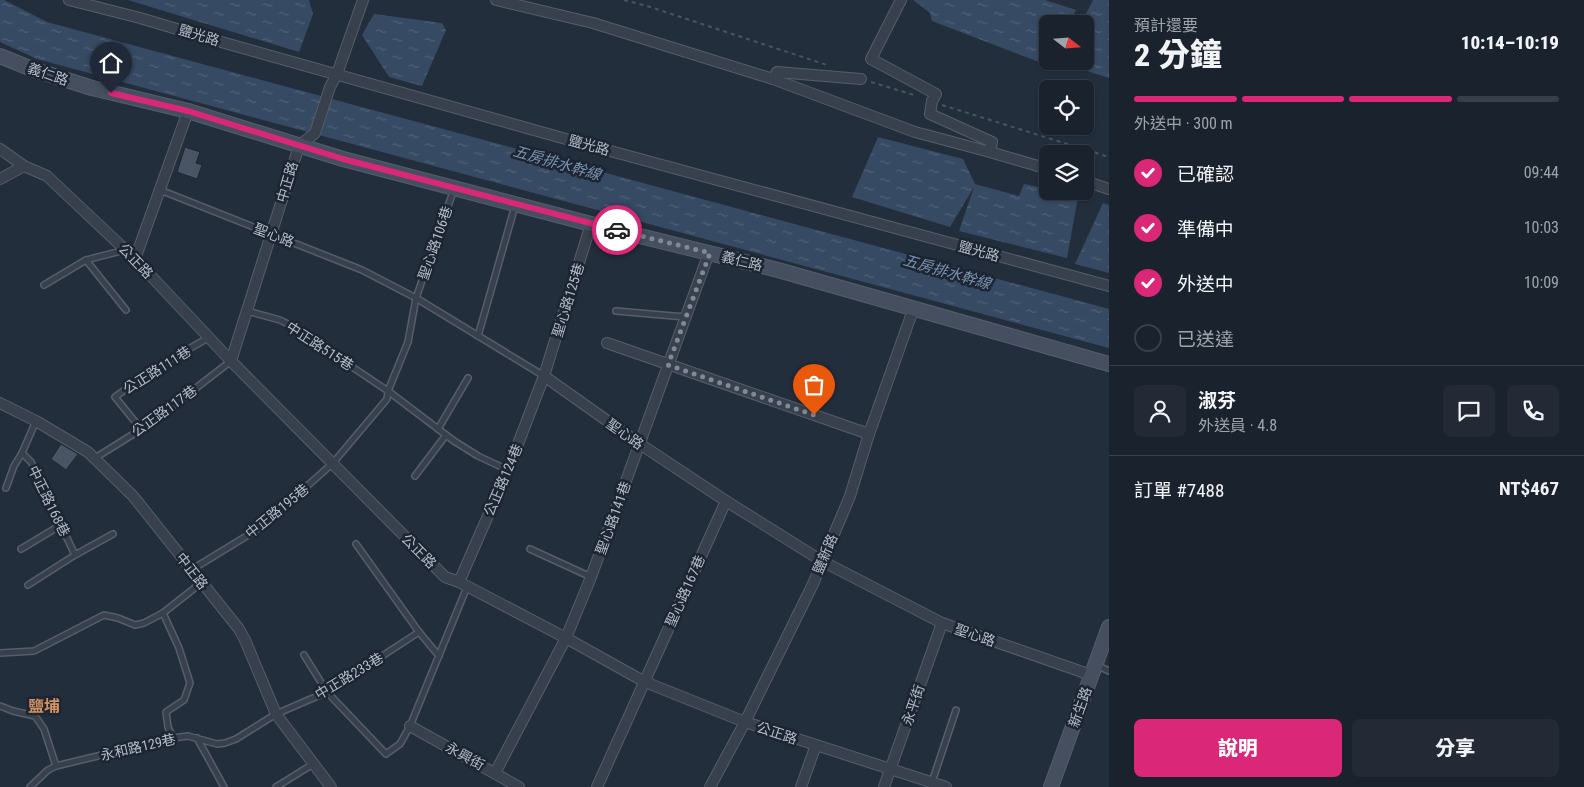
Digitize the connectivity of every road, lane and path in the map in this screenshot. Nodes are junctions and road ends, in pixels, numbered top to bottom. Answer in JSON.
{"nodes":[{"id":1,"x":69,"y":0,"type":"edge"},
{"id":2,"x":363,"y":0,"type":"edge"},
{"id":3,"x":496,"y":0,"type":"edge"},
{"id":4,"x":624,"y":0,"type":"edge"},
{"id":5,"x":901,"y":0,"type":"edge"},
{"id":6,"x":0,"y":56,"type":"edge"},
{"id":7,"x":830,"y":66,"type":"dead end"},
{"id":8,"x":337,"y":74,"type":"junction"},
{"id":9,"x":773,"y":79,"type":"junction"},
{"id":10,"x":861,"y":79,"type":"dead end"},
{"id":11,"x":188,"y":111,"type":"junction"},
{"id":12,"x":974,"y":115,"type":"dead end"},
{"id":13,"x":299,"y":146,"type":"junction"},
{"id":14,"x":0,"y":149,"type":"edge"},
{"id":15,"x":990,"y":152,"type":"junction"},
{"id":16,"x":1109,"y":158,"type":"edge"},
{"id":17,"x":24,"y":166,"type":"junction"},
{"id":18,"x":1039,"y":167,"type":"edge"},
{"id":19,"x":0,"y":179,"type":"edge"},
{"id":20,"x":1094,"y":184,"type":"edge"},
{"id":21,"x":454,"y":189,"type":"junction"},
{"id":22,"x":1109,"y":189,"type":"edge"},
{"id":23,"x":160,"y":190,"type":"junction"},
{"id":24,"x":516,"y":203,"type":"junction"},
{"id":25,"x":591,"y":224,"type":"junction"},
{"id":26,"x":271,"y":234,"type":"junction"},
{"id":27,"x":126,"y":250,"type":"junction"},
{"id":28,"x":710,"y":253,"type":"junction"},
{"id":29,"x":135,"y":259,"type":"junction"},
{"id":30,"x":86,"y":260,"type":"junction"},
{"id":31,"x":44,"y":284,"type":"dead end"},
{"id":32,"x":1109,"y":286,"type":"edge"},
{"id":33,"x":416,"y":298,"type":"junction"},
{"id":34,"x":126,"y":310,"type":"dead end"},
{"id":35,"x":913,"y":310,"type":"junction"},
{"id":36,"x":246,"y":311,"type":"junction"},
{"id":37,"x":616,"y":311,"type":"dead end"},
{"id":38,"x":686,"y":317,"type":"junction"},
{"id":39,"x":478,"y":336,"type":"junction"},
{"id":40,"x":208,"y":338,"type":"junction"},
{"id":41,"x":607,"y":343,"type":"dead end"},
{"id":42,"x":231,"y":361,"type":"junction"},
{"id":43,"x":1109,"y":364,"type":"edge"},
{"id":44,"x":668,"y":365,"type":"junction"},
{"id":45,"x":544,"y":376,"type":"junction"},
{"id":46,"x":468,"y":378,"type":"dead end"},
{"id":47,"x":388,"y":391,"type":"junction"},
{"id":48,"x":0,"y":403,"type":"edge"},
{"id":49,"x":36,"y":421,"type":"junction"},
{"id":50,"x":141,"y":429,"type":"junction"},
{"id":51,"x":438,"y":429,"type":"junction"},
{"id":52,"x":869,"y":434,"type":"junction"},
{"id":53,"x":446,"y":435,"type":"junction"},
{"id":54,"x":640,"y":444,"type":"junction"},
{"id":55,"x":22,"y":453,"type":"junction"},
{"id":56,"x":95,"y":459,"type":"junction"},
{"id":57,"x":333,"y":463,"type":"junction"},
{"id":58,"x":508,"y":470,"type":"junction"},
{"id":59,"x":415,"y":476,"type":"dead end"},
{"id":60,"x":6,"y":488,"type":"dead end"},
{"id":61,"x":726,"y":501,"type":"junction"},
{"id":62,"x":61,"y":524,"type":"junction"},
{"id":63,"x":113,"y":534,"type":"dead end"},
{"id":64,"x":356,"y":544,"type":"dead end"},
{"id":65,"x":21,"y":549,"type":"dead end"},
{"id":66,"x":530,"y":549,"type":"dead end"},
{"id":67,"x":75,"y":555,"type":"junction"},
{"id":68,"x":822,"y":561,"type":"junction"},
{"id":69,"x":192,"y":570,"type":"junction"},
{"id":70,"x":591,"y":577,"type":"junction"},
{"id":71,"x":201,"y":583,"type":"junction"},
{"id":72,"x":28,"y":585,"type":"dead end"},
{"id":73,"x":463,"y":585,"type":"junction"},
{"id":74,"x":163,"y":613,"type":"junction"},
{"id":75,"x":942,"y":623,"type":"junction"},
{"id":76,"x":1109,"y":626,"type":"edge"},
{"id":77,"x":419,"y":632,"type":"junction"},
{"id":78,"x":566,"y":638,"type":"junction"},
{"id":79,"x":0,"y":653,"type":"edge"},
{"id":80,"x":304,"y":655,"type":"dead end"},
{"id":81,"x":439,"y":656,"type":"junction"},
{"id":82,"x":1093,"y":670,"type":"junction"},
{"id":83,"x":1109,"y":671,"type":"edge"},
{"id":84,"x":645,"y":682,"type":"junction"},
{"id":85,"x":327,"y":692,"type":"junction"},
{"id":86,"x":0,"y":706,"type":"edge"},
{"id":87,"x":956,"y":710,"type":"dead end"},
{"id":88,"x":276,"y":714,"type":"junction"},
{"id":89,"x":745,"y":722,"type":"junction"},
{"id":90,"x":410,"y":726,"type":"junction"},
{"id":91,"x":173,"y":738,"type":"junction"},
{"id":92,"x":197,"y":738,"type":"junction"},
{"id":93,"x":816,"y":745,"type":"junction"},
{"id":94,"x":313,"y":764,"type":"junction"},
{"id":95,"x":56,"y":766,"type":"junction"},
{"id":96,"x":891,"y":769,"type":"junction"},
{"id":97,"x":495,"y":773,"type":"junction"},
{"id":98,"x":932,"y":782,"type":"junction"},
{"id":99,"x":30,"y":787,"type":"edge"},
{"id":100,"x":224,"y":787,"type":"edge"},
{"id":101,"x":276,"y":787,"type":"edge"},
{"id":102,"x":331,"y":787,"type":"edge"},
{"id":103,"x":519,"y":787,"type":"edge"},
{"id":104,"x":597,"y":787,"type":"edge"},
{"id":105,"x":710,"y":787,"type":"edge"},
{"id":106,"x":801,"y":787,"type":"edge"},
{"id":107,"x":884,"y":787,"type":"edge"},
{"id":108,"x":946,"y":787,"type":"edge"},
{"id":109,"x":1051,"y":787,"type":"edge"}],
"edges":[{"from":1,"to":8,"type":"street","name":"鹽光路"},
{"from":2,"to":8,"type":"street"},
{"from":3,"to":9,"type":"street"},
{"from":4,"to":7,"type":"path"},
{"from":5,"to":15,"type":"street"},
{"from":6,"to":11,"type":"street","name":"義仁路"},
{"from":8,"to":13,"type":"street"},
{"from":8,"to":32,"type":"street","name":"鹽光路"},
{"from":9,"to":10,"type":"street"},
{"from":9,"to":15,"type":"street"},
{"from":11,"to":13,"type":"street","name":"義仁路"},
{"from":11,"to":23,"type":"street"},
{"from":12,"to":16,"type":"path"},
{"from":13,"to":21,"type":"street","name":"義仁路"},
{"from":13,"to":26,"type":"street","name":"中正路"},
{"from":14,"to":17,"type":"street","name":"公正路"},
{"from":15,"to":18,"type":"street"},
{"from":17,"to":19,"type":"street"},
{"from":17,"to":27,"type":"street","name":"公正路"},
{"from":20,"to":22,"type":"street"},
{"from":21,"to":24,"type":"street","name":"義仁路"},
{"from":21,"to":33,"type":"lane","name":"聖心路106巷"},
{"from":23,"to":26,"type":"lane","name":"聖心路"},
{"from":23,"to":29,"type":"street"},
{"from":24,"to":25,"type":"street","name":"義仁路"},
{"from":24,"to":39,"type":"lane"},
{"from":25,"to":28,"type":"street","name":"義仁路"},
{"from":25,"to":45,"type":"street","name":"聖心路125巷"},
{"from":26,"to":33,"type":"lane","name":"聖心路"},
{"from":26,"to":36,"type":"street","name":"中正路"},
{"from":27,"to":29,"type":"street","name":"公正路"},
{"from":27,"to":30,"type":"lane"},
{"from":28,"to":35,"type":"street","name":"義仁路"},
{"from":28,"to":38,"type":"street","name":"聖心路141巷"},
{"from":29,"to":40,"type":"street","name":"公正路"},
{"from":30,"to":31,"type":"lane"},
{"from":30,"to":34,"type":"lane"},
{"from":33,"to":39,"type":"lane","name":"聖心路"},
{"from":33,"to":47,"type":"lane","name":"聖心路106巷"},
{"from":35,"to":43,"type":"street","name":"義仁路"},
{"from":35,"to":52,"type":"street","name":"鹽新路"},
{"from":36,"to":42,"type":"street","name":"中正路"},
{"from":36,"to":47,"type":"lane","name":"中正路515巷"},
{"from":37,"to":38,"type":"lane"},
{"from":38,"to":44,"type":"street","name":"聖心路141巷"},
{"from":39,"to":45,"type":"lane","name":"聖心路"},
{"from":40,"to":42,"type":"street","name":"公正路"},
{"from":40,"to":50,"type":"lane","name":"公正路111巷"},
{"from":41,"to":44,"type":"street"},
{"from":42,"to":50,"type":"lane","name":"公正路117巷"},
{"from":42,"to":57,"type":"street","name":"公正路"},
{"from":44,"to":52,"type":"street"},
{"from":44,"to":54,"type":"street","name":"聖心路141巷"},
{"from":45,"to":54,"type":"street","name":"聖心路"},
{"from":45,"to":58,"type":"street","name":"公正路124巷"},
{"from":46,"to":51,"type":"lane"},
{"from":47,"to":51,"type":"lane","name":"中正路515巷"},
{"from":47,"to":57,"type":"lane","name":"中正路195巷"},
{"from":48,"to":49,"type":"street","name":"中正路"},
{"from":49,"to":55,"type":"lane","name":"中正路168巷"},
{"from":49,"to":56,"type":"street","name":"中正路"},
{"from":50,"to":56,"type":"lane","name":"公正路117巷"},
{"from":51,"to":53,"type":"lane","name":"中正路515巷"},
{"from":52,"to":68,"type":"street","name":"鹽新路"},
{"from":53,"to":58,"type":"lane","name":"中正路515巷"},
{"from":53,"to":59,"type":"lane"},
{"from":54,"to":61,"type":"street","name":"聖心路"},
{"from":54,"to":70,"type":"street","name":"聖心路141巷"},
{"from":55,"to":60,"type":"lane"},
{"from":55,"to":62,"type":"lane","name":"中正路168巷"},
{"from":56,"to":69,"type":"street","name":"中正路"},
{"from":57,"to":69,"type":"lane","name":"中正路195巷"},
{"from":57,"to":73,"type":"street","name":"公正路"},
{"from":58,"to":73,"type":"street","name":"公正路124巷"},
{"from":61,"to":68,"type":"street","name":"聖心路"},
{"from":61,"to":84,"type":"street","name":"聖心路167巷"},
{"from":62,"to":65,"type":"lane"},
{"from":62,"to":67,"type":"lane","name":"中正路168巷"},
{"from":63,"to":67,"type":"lane"},
{"from":64,"to":77,"type":"lane"},
{"from":66,"to":70,"type":"lane"},
{"from":67,"to":72,"type":"lane"},
{"from":68,"to":75,"type":"street","name":"聖心路"},
{"from":68,"to":89,"type":"street","name":"鹽新路"},
{"from":69,"to":71,"type":"street","name":"中正路"},
{"from":70,"to":78,"type":"street","name":"聖心路141巷"},
{"from":71,"to":74,"type":"lane"},
{"from":71,"to":88,"type":"street","name":"中正路"},
{"from":73,"to":78,"type":"street","name":"公正路"},
{"from":73,"to":81,"type":"lane"},
{"from":74,"to":79,"type":"lane"},
{"from":74,"to":91,"type":"lane"},
{"from":75,"to":82,"type":"street","name":"聖心路"},
{"from":75,"to":96,"type":"street","name":"永平街"},
{"from":76,"to":82,"type":"street","name":"新生路"},
{"from":77,"to":81,"type":"lane"},
{"from":77,"to":85,"type":"lane","name":"中正路233巷"},
{"from":78,"to":84,"type":"street","name":"公正路"},
{"from":78,"to":97,"type":"street","name":"聖心路141巷"},
{"from":80,"to":85,"type":"lane"},
{"from":81,"to":90,"type":"lane"},
{"from":82,"to":83,"type":"lane"},
{"from":82,"to":109,"type":"street","name":"新生路"},
{"from":84,"to":89,"type":"street","name":"公正路"},
{"from":84,"to":104,"type":"street","name":"聖心路167巷"},
{"from":85,"to":88,"type":"lane","name":"中正路233巷"},
{"from":85,"to":90,"type":"lane"},
{"from":86,"to":95,"type":"lane"},
{"from":87,"to":98,"type":"lane"},
{"from":88,"to":92,"type":"lane","name":"永和路129巷"},
{"from":88,"to":94,"type":"street","name":"中正路"},
{"from":89,"to":93,"type":"street","name":"公正路"},
{"from":89,"to":105,"type":"street","name":"鹽新路"},
{"from":90,"to":97,"type":"street","name":"永興街"},
{"from":91,"to":92,"type":"lane","name":"永和路129巷"},
{"from":91,"to":95,"type":"lane","name":"永和路129巷"},
{"from":92,"to":100,"type":"lane"},
{"from":93,"to":96,"type":"street","name":"公正路"},
{"from":93,"to":106,"type":"street"},
{"from":94,"to":101,"type":"lane"},
{"from":94,"to":102,"type":"street","name":"中正路"},
{"from":95,"to":99,"type":"lane","name":"永和路129巷"},
{"from":96,"to":98,"type":"street","name":"公正路"},
{"from":96,"to":107,"type":"street","name":"永平街"},
{"from":97,"to":103,"type":"street","name":"永興街"},
{"from":98,"to":108,"type":"street","name":"公正路"}]}
